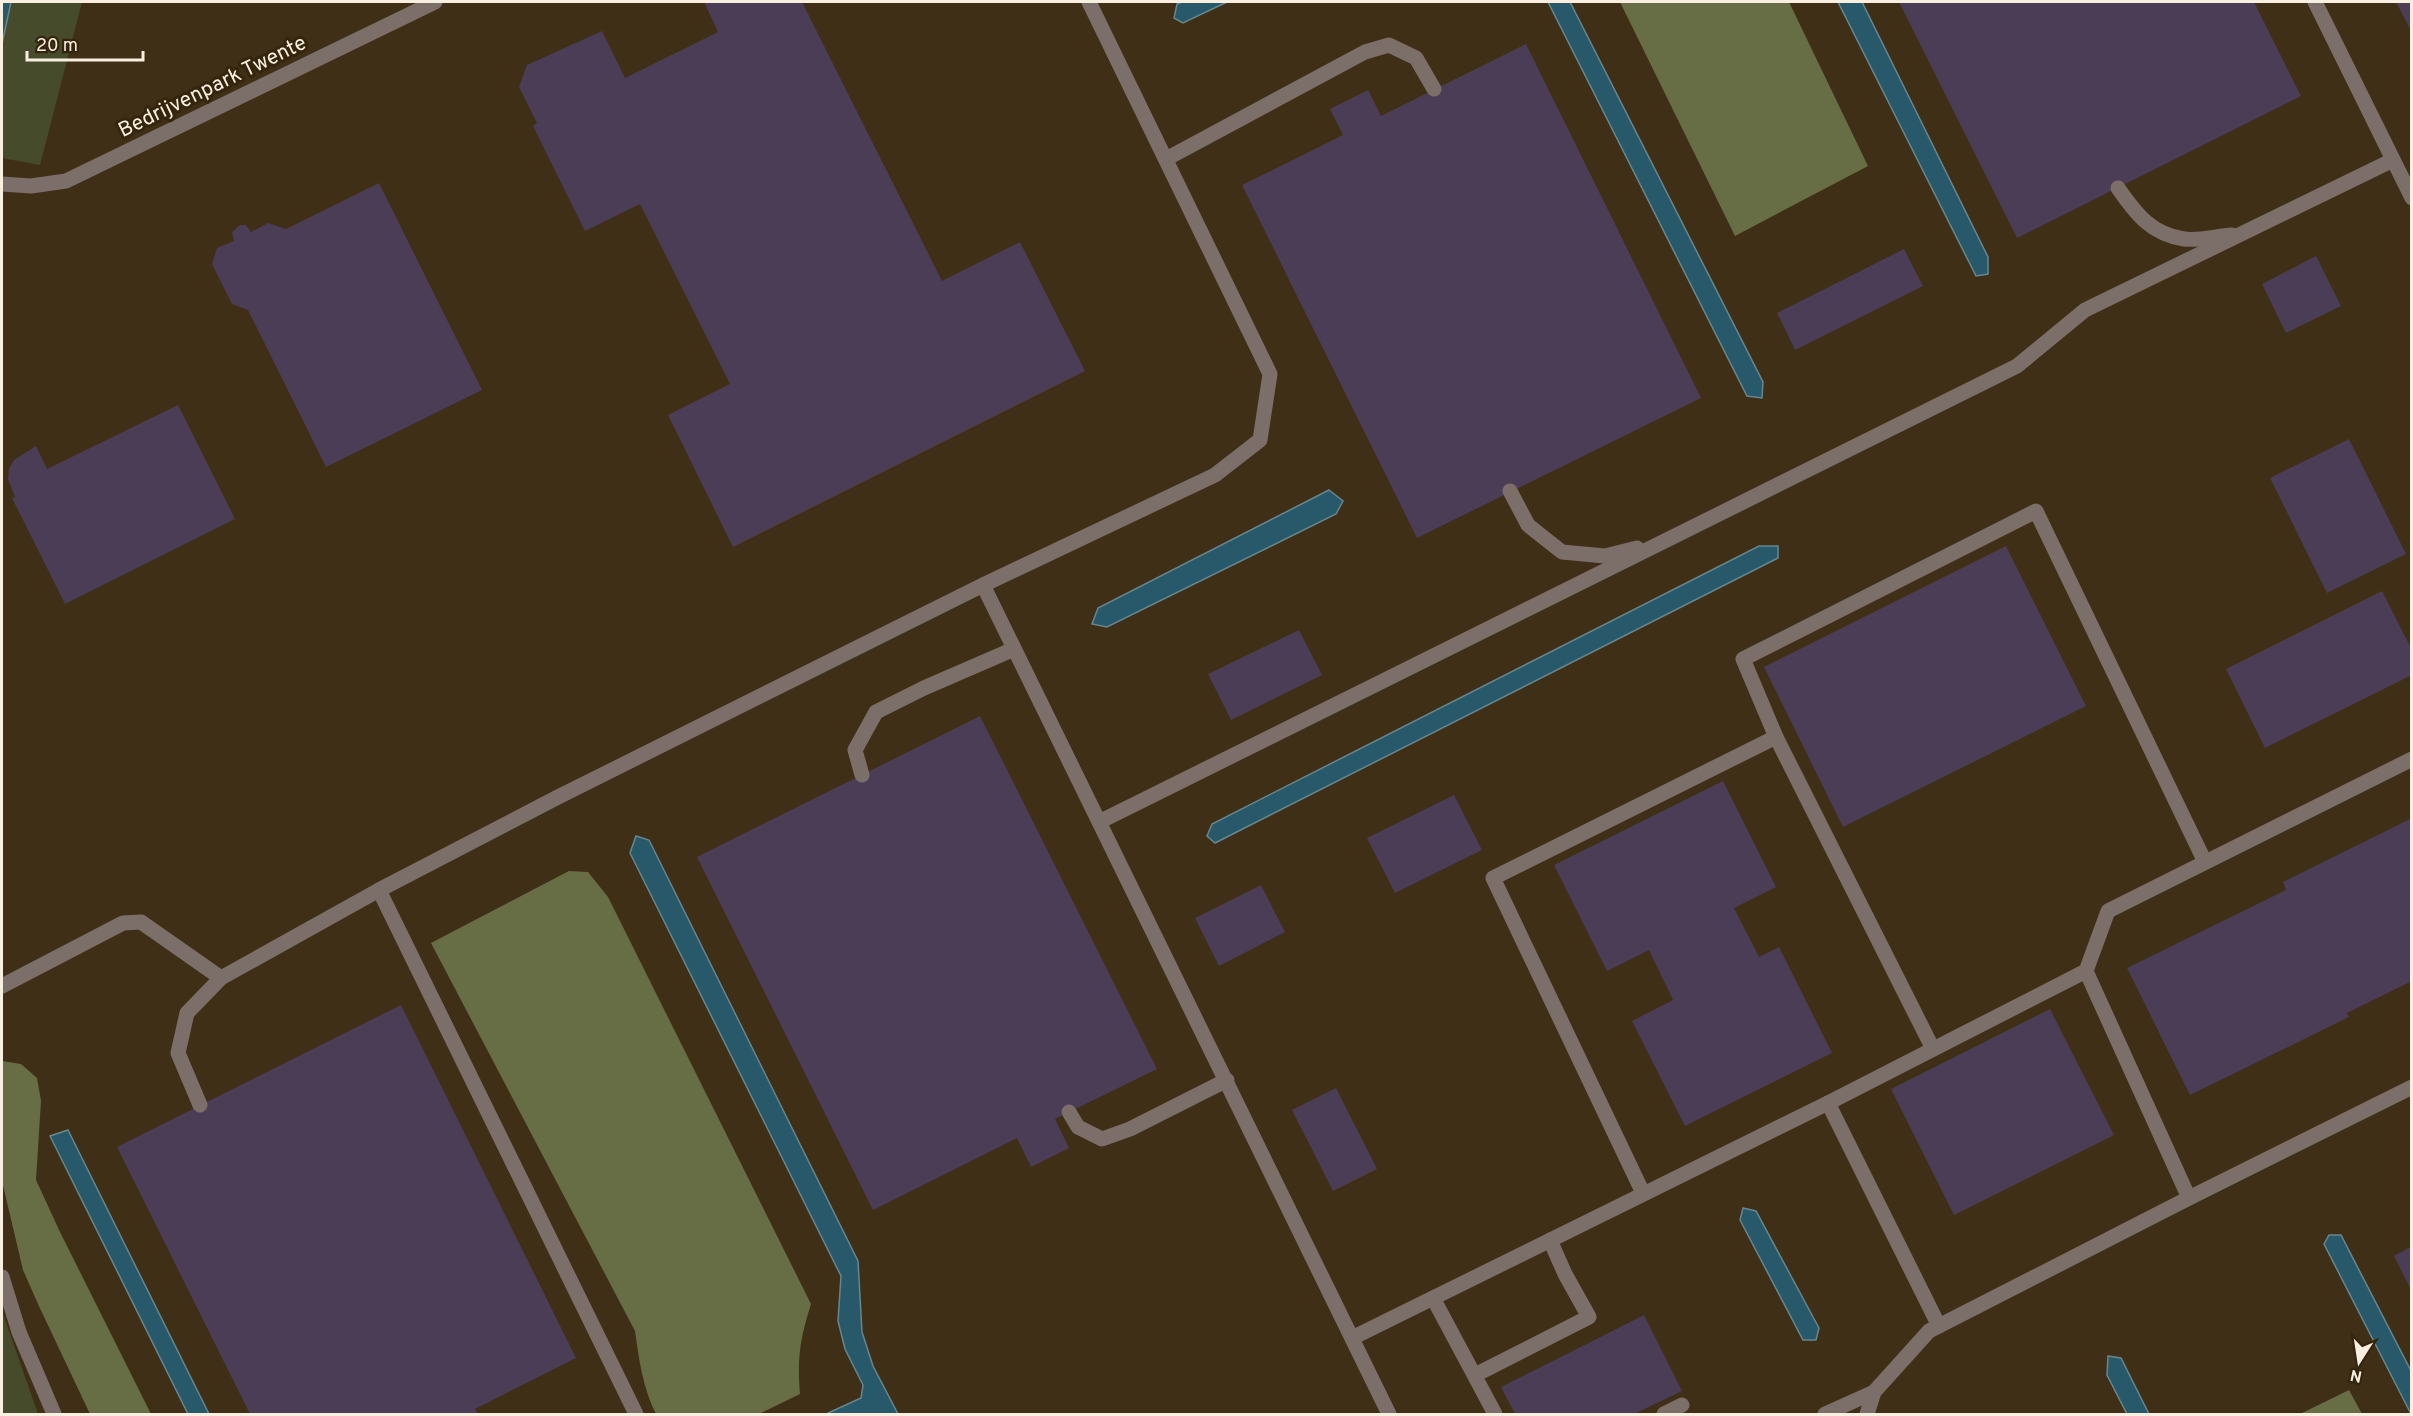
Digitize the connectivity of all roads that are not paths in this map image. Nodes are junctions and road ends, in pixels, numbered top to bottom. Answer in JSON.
{"nodes":[{"id":1,"x":435,"y":2,"type":"edge"},
{"id":2,"x":1089,"y":2,"type":"edge"},
{"id":3,"x":2315,"y":2,"type":"edge"},
{"id":4,"x":1434,"y":89,"type":"dead end"},
{"id":5,"x":1166,"y":159,"type":"junction"},
{"id":6,"x":2393,"y":160,"type":"junction"},
{"id":7,"x":2,"y":184,"type":"edge"},
{"id":8,"x":2118,"y":188,"type":"dead end"},
{"id":9,"x":2412,"y":198,"type":"edge"},
{"id":10,"x":2241,"y":234,"type":"junction"},
{"id":11,"x":1510,"y":491,"type":"dead end"},
{"id":12,"x":1666,"y":540,"type":"junction"},
{"id":13,"x":983,"y":585,"type":"junction"},
{"id":14,"x":1014,"y":649,"type":"junction"},
{"id":15,"x":1776,"y":737,"type":"junction"},
{"id":16,"x":2412,"y":759,"type":"edge"},
{"id":17,"x":862,"y":775,"type":"dead end"},
{"id":18,"x":1099,"y":822,"type":"junction"},
{"id":19,"x":2205,"y":862,"type":"junction"},
{"id":20,"x":379,"y":890,"type":"junction"},
{"id":21,"x":2086,"y":971,"type":"junction"},
{"id":22,"x":221,"y":978,"type":"junction"},
{"id":23,"x":2,"y":986,"type":"edge"},
{"id":24,"x":1933,"y":1049,"type":"junction"},
{"id":25,"x":1227,"y":1080,"type":"junction"},
{"id":26,"x":2412,"y":1087,"type":"edge"},
{"id":27,"x":1828,"y":1103,"type":"junction"},
{"id":28,"x":200,"y":1105,"type":"dead end"},
{"id":29,"x":1069,"y":1112,"type":"dead end"},
{"id":30,"x":1643,"y":1193,"type":"junction"},
{"id":31,"x":2189,"y":1198,"type":"junction"},
{"id":32,"x":1550,"y":1240,"type":"junction"},
{"id":33,"x":2,"y":1277,"type":"edge"},
{"id":34,"x":1433,"y":1298,"type":"junction"},
{"id":35,"x":1939,"y":1326,"type":"junction"},
{"id":36,"x":1352,"y":1338,"type":"junction"},
{"id":37,"x":1475,"y":1375,"type":"junction"},
{"id":38,"x":1874,"y":1392,"type":"junction"},
{"id":39,"x":1682,"y":1405,"type":"dead end"},
{"id":40,"x":54,"y":1414,"type":"edge"},
{"id":41,"x":636,"y":1414,"type":"edge"},
{"id":42,"x":1389,"y":1414,"type":"edge"},
{"id":43,"x":1495,"y":1414,"type":"edge"},
{"id":44,"x":1664,"y":1414,"type":"edge"},
{"id":45,"x":1825,"y":1414,"type":"edge"},
{"id":46,"x":1867,"y":1414,"type":"edge"}],
"edges":[{"from":1,"to":7,"type":"street","name":"Bedrijvenpark Twente"},
{"from":2,"to":5,"type":"street"},
{"from":3,"to":6,"type":"street"},
{"from":4,"to":5,"type":"street"},
{"from":5,"to":13,"type":"street"},
{"from":6,"to":9,"type":"street"},
{"from":6,"to":10,"type":"street"},
{"from":8,"to":10,"type":"street"},
{"from":10,"to":12,"type":"street"},
{"from":11,"to":12,"type":"street"},
{"from":12,"to":18,"type":"street"},
{"from":13,"to":14,"type":"street"},
{"from":13,"to":20,"type":"street"},
{"from":14,"to":17,"type":"street"},
{"from":14,"to":18,"type":"street"},
{"from":15,"to":19,"type":"street"},
{"from":15,"to":24,"type":"street"},
{"from":15,"to":30,"type":"street"},
{"from":16,"to":19,"type":"street"},
{"from":18,"to":25,"type":"street"},
{"from":19,"to":21,"type":"street"},
{"from":20,"to":22,"type":"street"},
{"from":20,"to":41,"type":"street"},
{"from":21,"to":24,"type":"street"},
{"from":21,"to":31,"type":"street"},
{"from":22,"to":23,"type":"street"},
{"from":22,"to":28,"type":"street"},
{"from":24,"to":27,"type":"street"},
{"from":25,"to":29,"type":"street"},
{"from":25,"to":36,"type":"street"},
{"from":26,"to":31,"type":"street"},
{"from":27,"to":30,"type":"street"},
{"from":27,"to":35,"type":"street"},
{"from":30,"to":32,"type":"street"},
{"from":31,"to":35,"type":"street"},
{"from":32,"to":34,"type":"street"},
{"from":32,"to":37,"type":"street"},
{"from":33,"to":40,"type":"street"},
{"from":34,"to":36,"type":"street"},
{"from":34,"to":37,"type":"street"},
{"from":35,"to":38,"type":"street"},
{"from":36,"to":42,"type":"street"},
{"from":37,"to":43,"type":"street"},
{"from":38,"to":45,"type":"street"},
{"from":38,"to":46,"type":"street"},
{"from":39,"to":44,"type":"street"}]}
